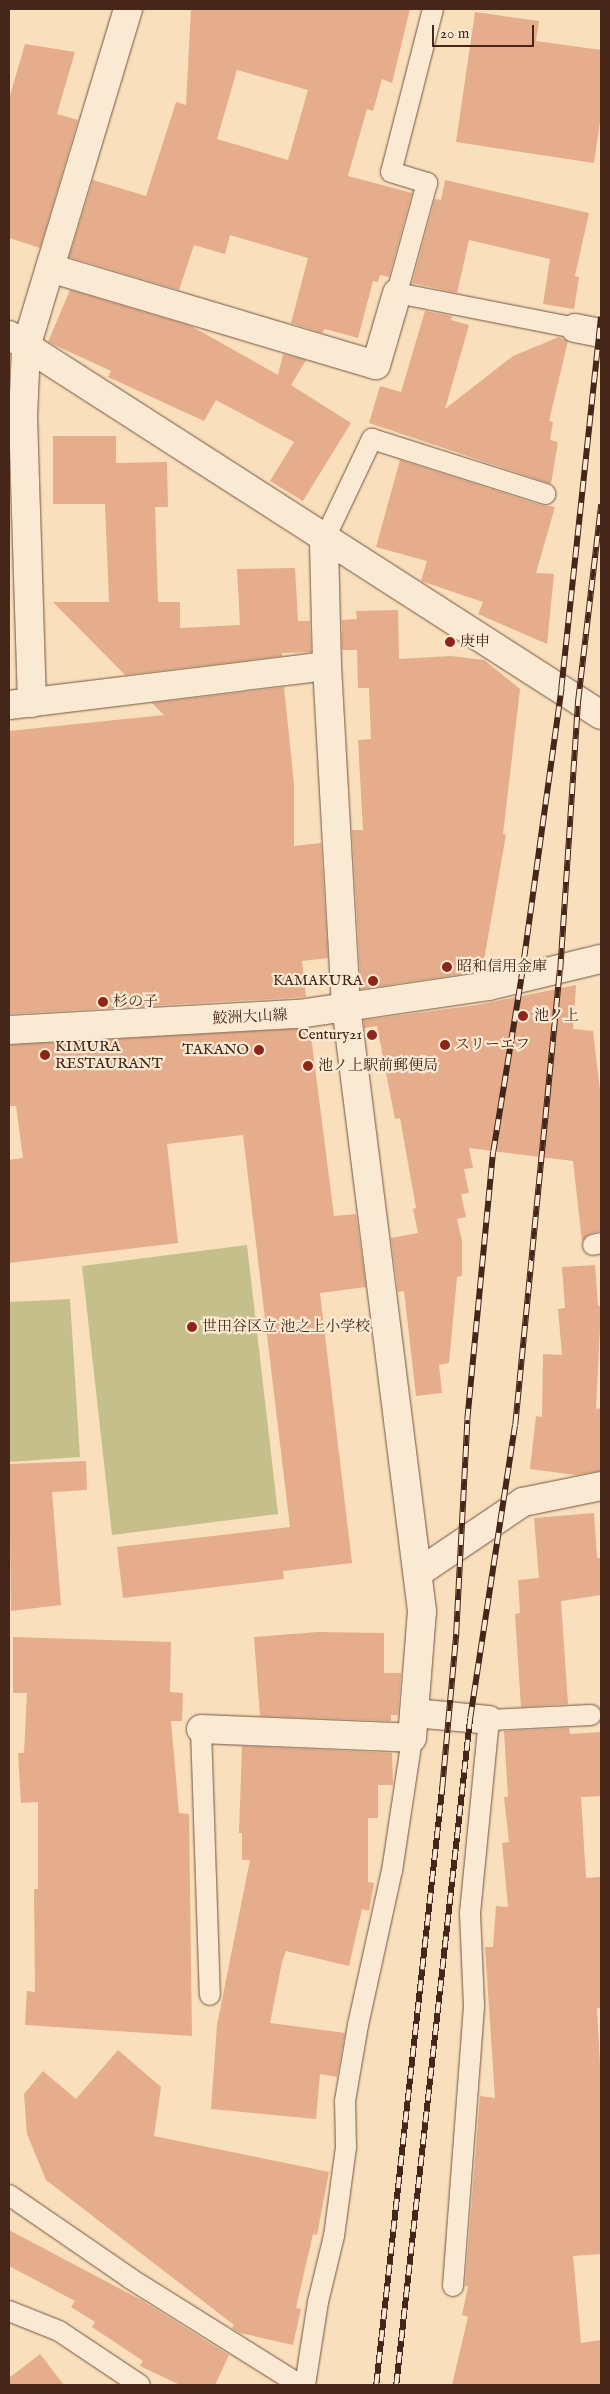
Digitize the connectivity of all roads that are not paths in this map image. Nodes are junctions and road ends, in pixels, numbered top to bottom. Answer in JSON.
{"nodes":[{"id":1,"x":128,"y":9,"type":"edge"},
{"id":2,"x":433,"y":9,"type":"edge"},
{"id":3,"x":50,"y":268,"type":"junction"},
{"id":4,"x":397,"y":293,"type":"junction"},
{"id":5,"x":588,"y":330,"type":"edge"},
{"id":6,"x":17,"y":341,"type":"edge"},
{"id":7,"x":546,"y":494,"type":"dead end"},
{"id":8,"x":17,"y":532,"type":"edge"},
{"id":9,"x":324,"y":540,"type":"junction"},
{"id":10,"x":327,"y":666,"type":"junction"},
{"id":11,"x":20,"y":704,"type":"edge"},
{"id":12,"x":599,"y":713,"type":"edge"},
{"id":13,"x":592,"y":962,"type":"edge"},
{"id":14,"x":346,"y":1006,"type":"junction"},
{"id":15,"x":9,"y":1030,"type":"edge"},
{"id":16,"x":601,"y":1486,"type":"edge"},
{"id":17,"x":418,"y":1573,"type":"junction"},
{"id":18,"x":591,"y":1715,"type":"dead end"},
{"id":19,"x":489,"y":1720,"type":"junction"},
{"id":20,"x":413,"y":1726,"type":"junction"},
{"id":21,"x":201,"y":1728,"type":"joint"},
{"id":22,"x":210,"y":1995,"type":"dead end"},
{"id":23,"x":9,"y":2195,"type":"edge"},
{"id":24,"x":453,"y":2286,"type":"dead end"},
{"id":25,"x":9,"y":2311,"type":"edge"},
{"id":26,"x":300,"y":2384,"type":"edge"},
{"id":27,"x":140,"y":2385,"type":"edge"}],
"edges":[{"from":1,"to":3,"type":"street"},
{"from":2,"to":4,"type":"lane"},
{"from":3,"to":4,"type":"street"},
{"from":3,"to":6,"type":"street"},
{"from":4,"to":5,"type":"lane"},
{"from":6,"to":8,"type":"street"},
{"from":6,"to":9,"type":"street"},
{"from":7,"to":9,"type":"lane"},
{"from":8,"to":11,"type":"street"},
{"from":9,"to":10,"type":"street"},
{"from":9,"to":12,"type":"street"},
{"from":10,"to":11,"type":"street"},
{"from":10,"to":14,"type":"street"},
{"from":13,"to":14,"type":"street","name":"鮫洲大山線"},
{"from":14,"to":15,"type":"street","name":"鮫洲大山線"},
{"from":14,"to":17,"type":"street"},
{"from":16,"to":17,"type":"street"},
{"from":17,"to":20,"type":"street"},
{"from":18,"to":19,"type":"lane"},
{"from":19,"to":20,"type":"street"},
{"from":19,"to":24,"type":"lane"},
{"from":20,"to":21,"type":"street"},
{"from":20,"to":26,"type":"lane"},
{"from":21,"to":22,"type":"lane"},
{"from":23,"to":26,"type":"lane"},
{"from":25,"to":27,"type":"lane"}]}
